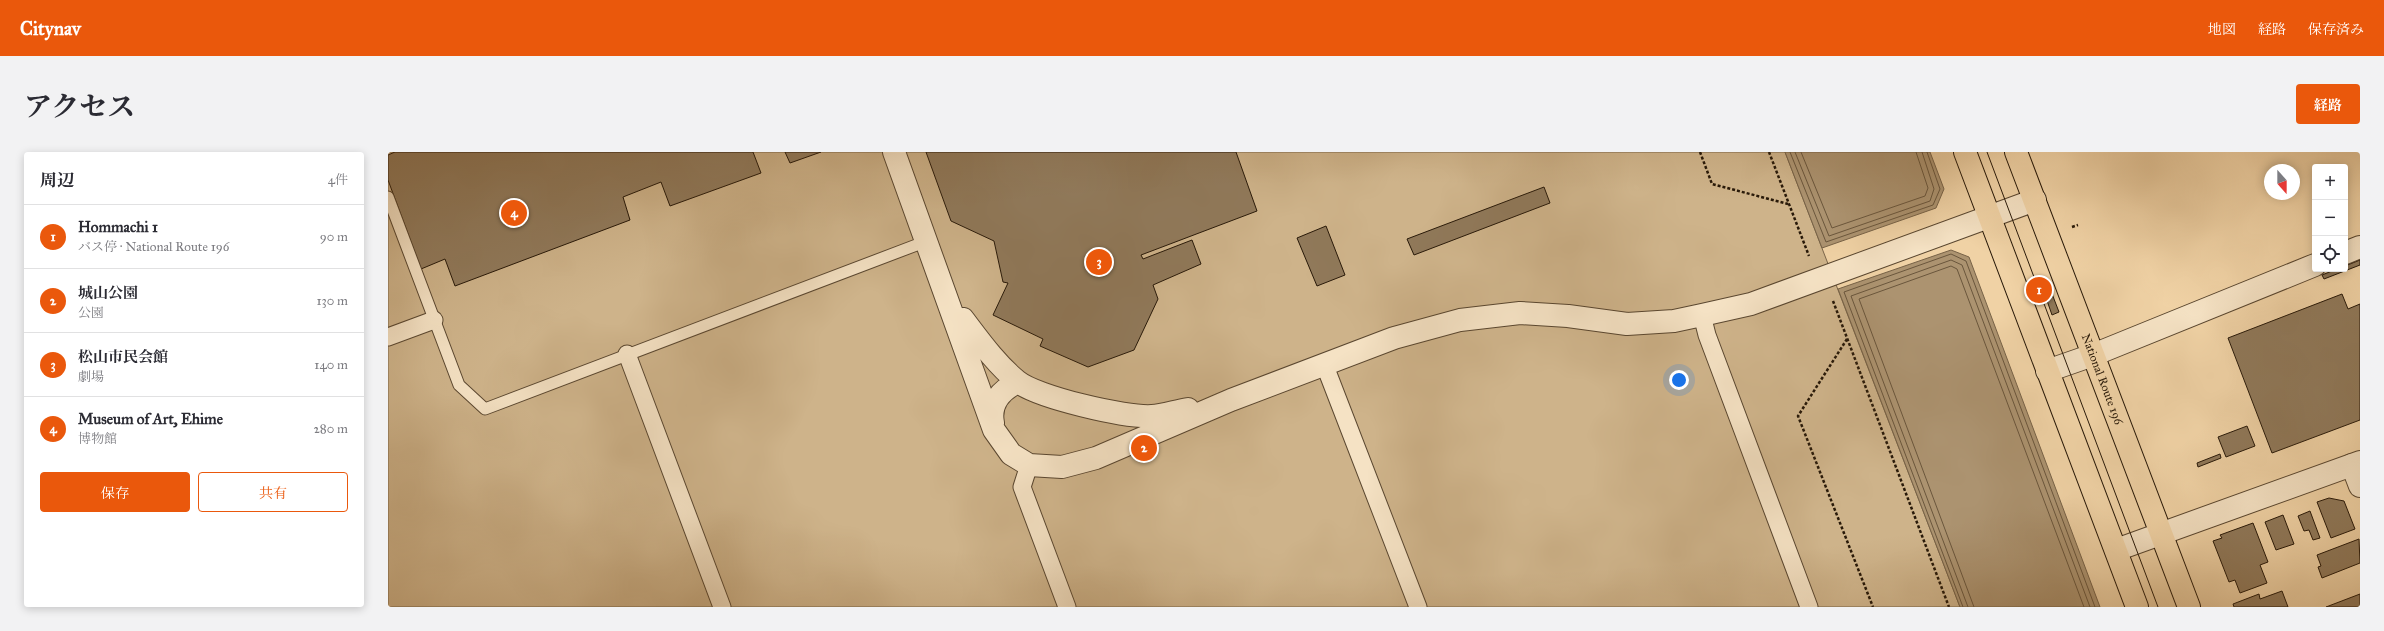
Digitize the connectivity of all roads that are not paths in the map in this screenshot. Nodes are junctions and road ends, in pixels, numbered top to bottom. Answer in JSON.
{"nodes":[{"id":1,"x":894,"y":152,"type":"edge"},
{"id":2,"x":1965,"y":152,"type":"edge"},
{"id":3,"x":2016,"y":152,"type":"edge"},
{"id":4,"x":388,"y":197,"type":"edge"},
{"id":5,"x":2035,"y":200,"type":"junction"},
{"id":6,"x":1990,"y":218,"type":"junction"},
{"id":7,"x":927,"y":241,"type":"junction"},
{"id":8,"x":2360,"y":246,"type":"edge"},
{"id":9,"x":2348,"y":251,"type":"edge"},
{"id":10,"x":2312,"y":266,"type":"edge"},
{"id":11,"x":950,"y":302,"type":"junction"},
{"id":12,"x":1702,"y":316,"type":"junction"},
{"id":13,"x":434,"y":320,"type":"junction"},
{"id":14,"x":388,"y":337,"type":"edge"},
{"id":15,"x":627,"y":354,"type":"junction"},
{"id":16,"x":2093,"y":354,"type":"junction"},
{"id":17,"x":1325,"y":366,"type":"junction"},
{"id":18,"x":2047,"y":370,"type":"junction"},
{"id":19,"x":1018,"y":382,"type":"junction"},
{"id":20,"x":1231,"y":400,"type":"junction"},
{"id":21,"x":994,"y":430,"type":"junction"},
{"id":22,"x":2356,"y":464,"type":"edge"},
{"id":23,"x":1029,"y":465,"type":"junction"},
{"id":24,"x":2360,"y":486,"type":"edge"},
{"id":25,"x":2161,"y":533,"type":"junction"},
{"id":26,"x":2116,"y":550,"type":"junction"},
{"id":27,"x":722,"y":607,"type":"edge"},
{"id":28,"x":1067,"y":607,"type":"edge"},
{"id":29,"x":1418,"y":607,"type":"edge"},
{"id":30,"x":1809,"y":607,"type":"edge"},
{"id":31,"x":2137,"y":607,"type":"edge"},
{"id":32,"x":2189,"y":607,"type":"edge"}],
"edges":[{"from":1,"to":7,"type":"street"},
{"from":2,"to":6,"type":"highway"},
{"from":3,"to":5,"type":"highway","name":"National Route 196"},
{"from":4,"to":13,"type":"lane"},
{"from":5,"to":6,"type":"street"},
{"from":5,"to":16,"type":"highway","name":"National Route 196"},
{"from":6,"to":12,"type":"street"},
{"from":6,"to":18,"type":"highway"},
{"from":7,"to":11,"type":"street"},
{"from":7,"to":15,"type":"lane"},
{"from":8,"to":9,"type":"street"},
{"from":10,"to":16,"type":"street"},
{"from":11,"to":19,"type":"street"},
{"from":11,"to":21,"type":"street"},
{"from":12,"to":17,"type":"street"},
{"from":12,"to":30,"type":"street"},
{"from":13,"to":14,"type":"street"},
{"from":13,"to":15,"type":"lane"},
{"from":15,"to":27,"type":"street"},
{"from":16,"to":18,"type":"street"},
{"from":16,"to":25,"type":"highway","name":"National Route 196"},
{"from":17,"to":20,"type":"street"},
{"from":17,"to":29,"type":"street"},
{"from":18,"to":26,"type":"highway"},
{"from":19,"to":20,"type":"street"},
{"from":19,"to":21,"type":"street"},
{"from":20,"to":23,"type":"street"},
{"from":21,"to":23,"type":"street"},
{"from":22,"to":24,"type":"street"},
{"from":22,"to":25,"type":"street"},
{"from":23,"to":28,"type":"street"},
{"from":25,"to":26,"type":"street"},
{"from":25,"to":32,"type":"highway","name":"National Route 196"},
{"from":26,"to":31,"type":"highway"}]}
